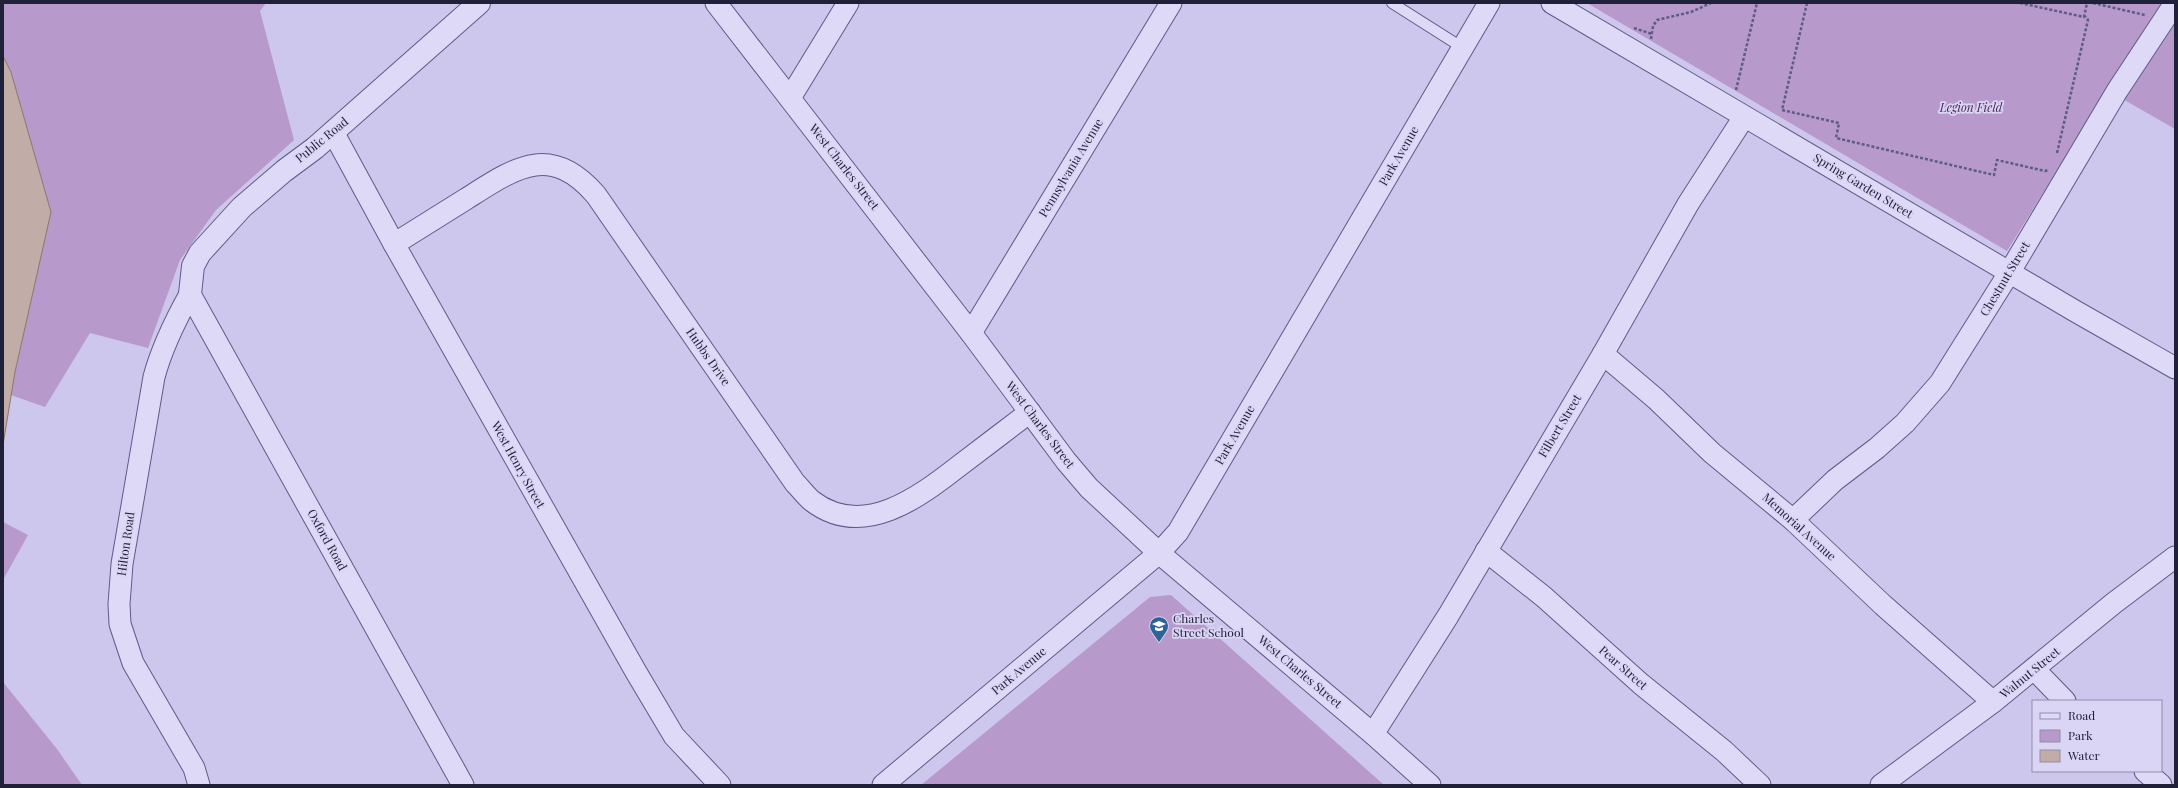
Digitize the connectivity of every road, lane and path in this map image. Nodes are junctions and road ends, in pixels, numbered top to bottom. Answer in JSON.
{"nodes":[{"id":1,"x":479,"y":3,"type":"edge"},
{"id":2,"x":716,"y":3,"type":"edge"},
{"id":3,"x":848,"y":3,"type":"edge"},
{"id":4,"x":1171,"y":3,"type":"edge"},
{"id":5,"x":1392,"y":3,"type":"edge"},
{"id":6,"x":1489,"y":3,"type":"edge"},
{"id":7,"x":1552,"y":3,"type":"edge"},
{"id":8,"x":1711,"y":3,"type":"edge"},
{"id":9,"x":1757,"y":3,"type":"edge"},
{"id":10,"x":1807,"y":3,"type":"edge"},
{"id":11,"x":2020,"y":3,"type":"edge"},
{"id":12,"x":2087,"y":3,"type":"edge"},
{"id":13,"x":2092,"y":3,"type":"edge"},
{"id":14,"x":2113,"y":3,"type":"edge"},
{"id":15,"x":2174,"y":3,"type":"edge"},
{"id":16,"x":2112,"y":8,"type":"junction"},
{"id":17,"x":2085,"y":16,"type":"junction"},
{"id":18,"x":2152,"y":16,"type":"dead end"},
{"id":19,"x":1463,"y":48,"type":"junction"},
{"id":20,"x":1646,"y":59,"type":"junction"},
{"id":21,"x":790,"y":98,"type":"junction"},
{"id":22,"x":1738,"y":113,"type":"junction"},
{"id":23,"x":333,"y":132,"type":"junction"},
{"id":24,"x":2056,"y":154,"type":"dead end"},
{"id":25,"x":2053,"y":168,"type":"dead end"},
{"id":26,"x":394,"y":244,"type":"junction"},
{"id":27,"x":2009,"y":273,"type":"junction"},
{"id":28,"x":190,"y":294,"type":"junction"},
{"id":29,"x":971,"y":333,"type":"junction"},
{"id":30,"x":1603,"y":354,"type":"junction"},
{"id":31,"x":2175,"y":368,"type":"edge"},
{"id":32,"x":1030,"y":412,"type":"junction"},
{"id":33,"x":1793,"y":520,"type":"junction"},
{"id":34,"x":1486,"y":551,"type":"junction"},
{"id":35,"x":1159,"y":552,"type":"junction"},
{"id":36,"x":2175,"y":557,"type":"edge"},
{"id":37,"x":2034,"y":670,"type":"junction"},
{"id":38,"x":2064,"y":700,"type":"edge"},
{"id":39,"x":1993,"y":702,"type":"junction"},
{"id":40,"x":1373,"y":734,"type":"junction"},
{"id":41,"x":2146,"y":772,"type":"edge"},
{"id":42,"x":199,"y":785,"type":"edge"},
{"id":43,"x":463,"y":785,"type":"edge"},
{"id":44,"x":720,"y":785,"type":"edge"},
{"id":45,"x":883,"y":785,"type":"edge"},
{"id":46,"x":1430,"y":785,"type":"edge"},
{"id":47,"x":1760,"y":785,"type":"edge"},
{"id":48,"x":1881,"y":785,"type":"edge"},
{"id":49,"x":2161,"y":785,"type":"edge"}],
"edges":[{"from":1,"to":23,"type":"street","name":"Public Road"},
{"from":2,"to":21,"type":"street","name":"West Charles Street"},
{"from":3,"to":21,"type":"street"},
{"from":4,"to":29,"type":"street","name":"Pennsylvania Avenue"},
{"from":5,"to":19,"type":"lane"},
{"from":6,"to":19,"type":"street","name":"Park Avenue"},
{"from":7,"to":20,"type":"street","name":"Spring Garden Street"},
{"from":8,"to":20,"type":"path"},
{"from":9,"to":22,"type":"path"},
{"from":10,"to":25,"type":"path"},
{"from":11,"to":17,"type":"path"},
{"from":12,"to":17,"type":"path"},
{"from":13,"to":16,"type":"path"},
{"from":14,"to":16,"type":"path"},
{"from":15,"to":27,"type":"street","name":"Chestnut Street"},
{"from":16,"to":18,"type":"path"},
{"from":17,"to":24,"type":"path"},
{"from":19,"to":35,"type":"street","name":"Park Avenue"},
{"from":20,"to":22,"type":"street","name":"Spring Garden Street"},
{"from":21,"to":29,"type":"street","name":"West Charles Street"},
{"from":22,"to":27,"type":"street","name":"Spring Garden Street"},
{"from":22,"to":30,"type":"street","name":"Filbert Street"},
{"from":23,"to":26,"type":"street","name":"West Henry Street"},
{"from":23,"to":28,"type":"street","name":"Public Road"},
{"from":26,"to":32,"type":"street","name":"Hubbs Drive"},
{"from":26,"to":44,"type":"street","name":"West Henry Street"},
{"from":27,"to":31,"type":"street","name":"Spring Garden Street"},
{"from":27,"to":33,"type":"street","name":"Chestnut Street"},
{"from":28,"to":42,"type":"street","name":"Hilton Road"},
{"from":28,"to":43,"type":"street","name":"Oxford Road"},
{"from":29,"to":32,"type":"street","name":"West Charles Street"},
{"from":30,"to":33,"type":"street","name":"Memorial Avenue"},
{"from":30,"to":34,"type":"street","name":"Filbert Street"},
{"from":32,"to":35,"type":"street","name":"West Charles Street"},
{"from":33,"to":39,"type":"street","name":"Memorial Avenue"},
{"from":34,"to":40,"type":"street","name":"Filbert Street"},
{"from":34,"to":47,"type":"street","name":"Pear Street"},
{"from":35,"to":40,"type":"street","name":"West Charles Street"},
{"from":35,"to":45,"type":"street","name":"Park Avenue"},
{"from":36,"to":37,"type":"street","name":"Walnut Street"},
{"from":37,"to":38,"type":"street"},
{"from":37,"to":39,"type":"street","name":"Walnut Street"},
{"from":39,"to":48,"type":"street","name":"Walnut Street"},
{"from":40,"to":46,"type":"street","name":"West Charles Street"},
{"from":41,"to":49,"type":"street"}]}
